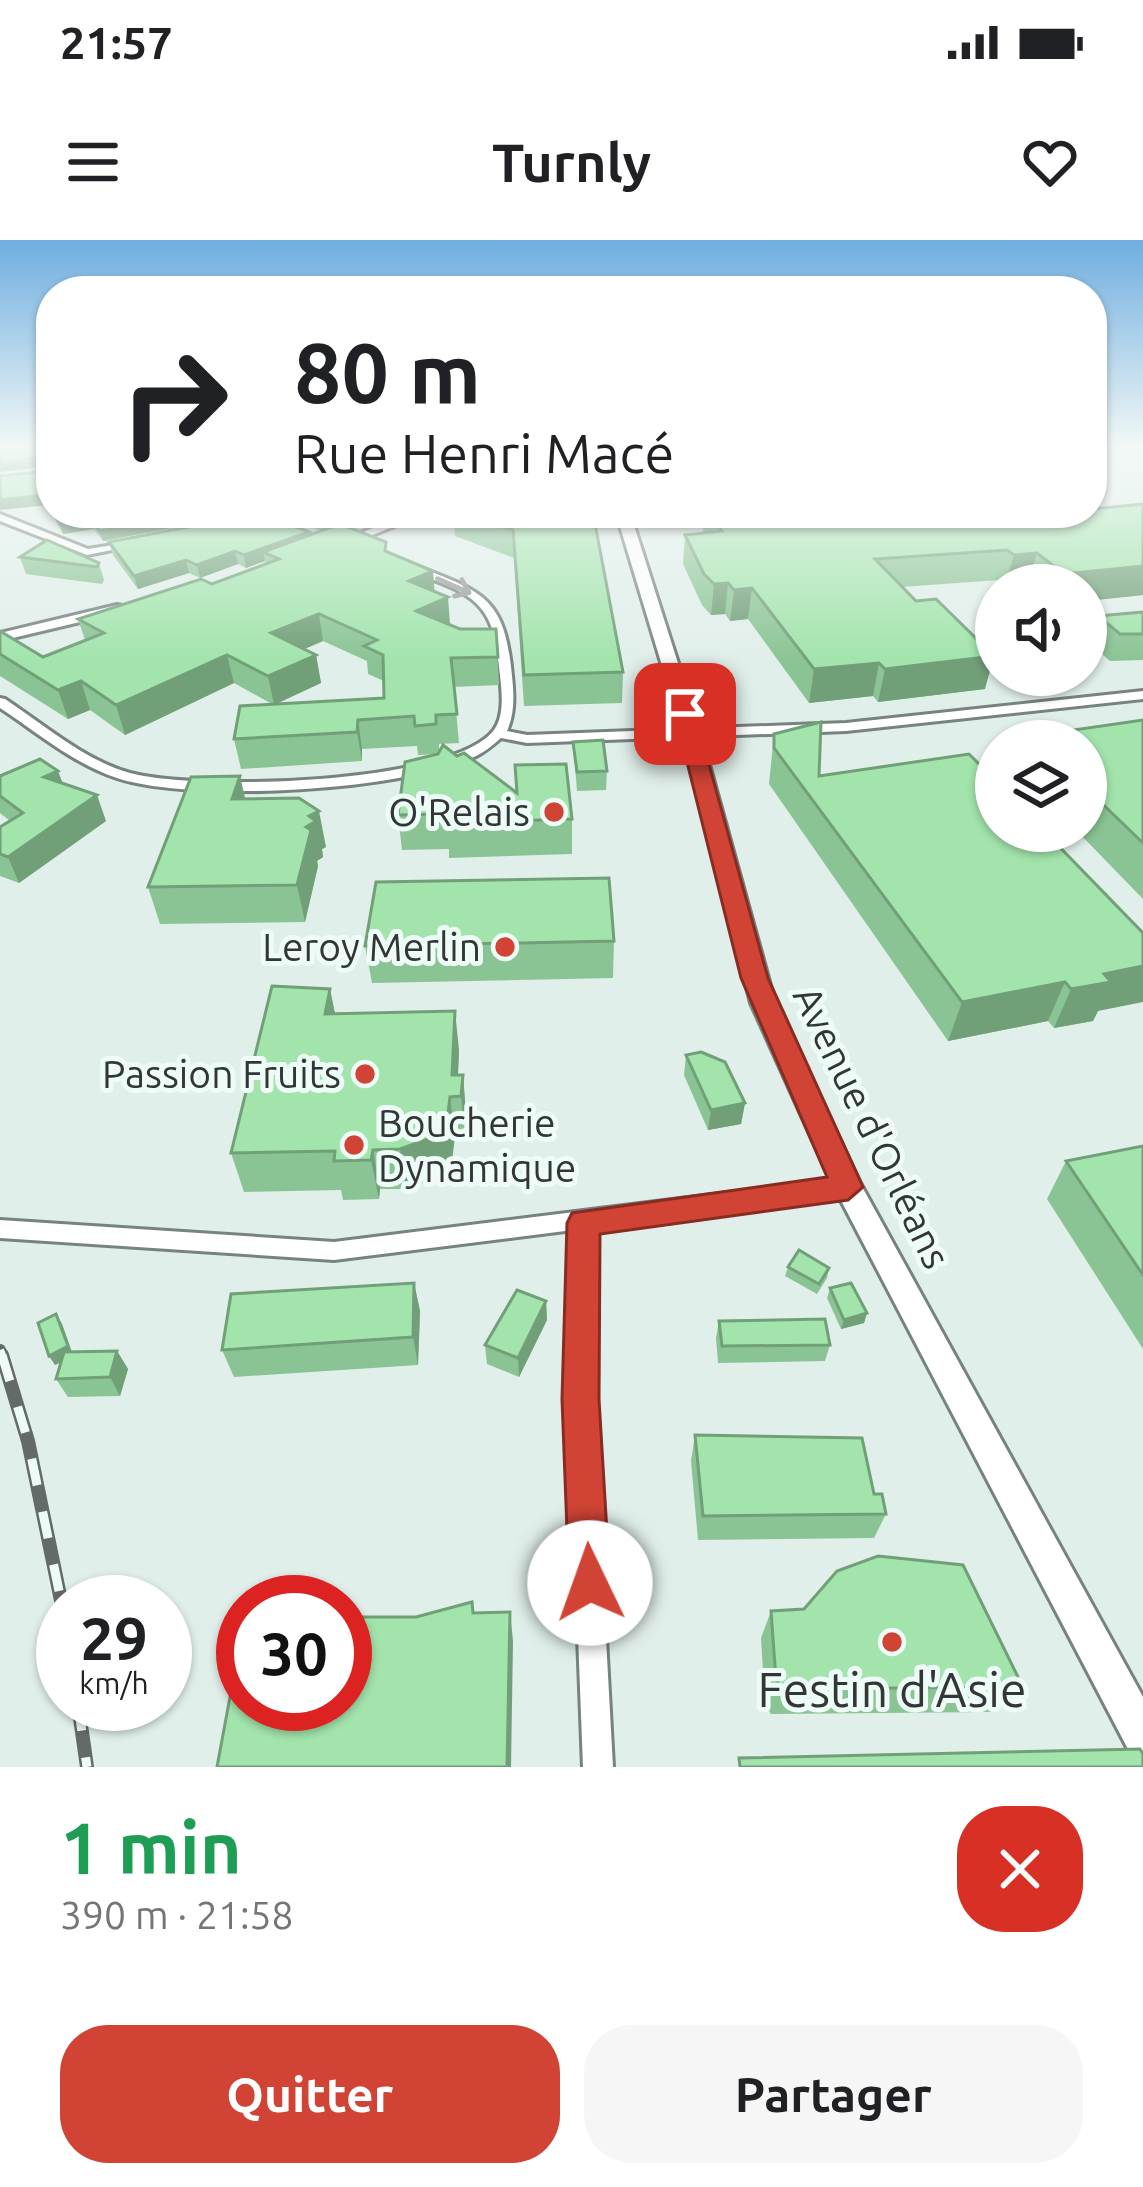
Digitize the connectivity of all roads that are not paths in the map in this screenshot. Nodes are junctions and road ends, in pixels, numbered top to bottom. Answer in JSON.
{"nodes":[{"id":1,"x":6,"y":519,"type":"edge"},
{"id":2,"x":380,"y":528,"type":"edge"},
{"id":3,"x":628,"y":528,"type":"edge"},
{"id":4,"x":154,"y":541,"type":"edge"},
{"id":5,"x":338,"y":544,"type":"junction"},
{"id":6,"x":364,"y":549,"type":"edge"},
{"id":7,"x":317,"y":553,"type":"edge"},
{"id":8,"x":388,"y":559,"type":"edge"},
{"id":9,"x":142,"y":603,"type":"edge"},
{"id":10,"x":0,"y":637,"type":"edge"},
{"id":11,"x":1143,"y":695,"type":"edge"},
{"id":12,"x":0,"y":702,"type":"edge"},
{"id":13,"x":691,"y":732,"type":"junction"},
{"id":14,"x":499,"y":734,"type":"junction"},
{"id":15,"x":848,"y":1187,"type":"junction"},
{"id":16,"x":584,"y":1223,"type":"junction"},
{"id":17,"x":0,"y":1229,"type":"edge"},
{"id":18,"x":1143,"y":1737,"type":"edge"},
{"id":19,"x":598,"y":1767,"type":"edge"}],
"edges":[{"from":1,"to":4,"type":"street"},
{"from":2,"to":5,"type":"street"},
{"from":3,"to":13,"type":"main road","name":"Avenue d'Orléans"},
{"from":5,"to":6,"type":"street"},
{"from":5,"to":7,"type":"street"},
{"from":8,"to":14,"type":"street","one_way":true},
{"from":9,"to":10,"type":"street"},
{"from":11,"to":13,"type":"street"},
{"from":12,"to":14,"type":"street"},
{"from":13,"to":14,"type":"street"},
{"from":13,"to":15,"type":"main road","name":"Avenue d'Orléans"},
{"from":15,"to":16,"type":"street"},
{"from":15,"to":18,"type":"main road","name":"Avenue d'Orléans"},
{"from":16,"to":17,"type":"street"},
{"from":16,"to":19,"type":"street"}]}
